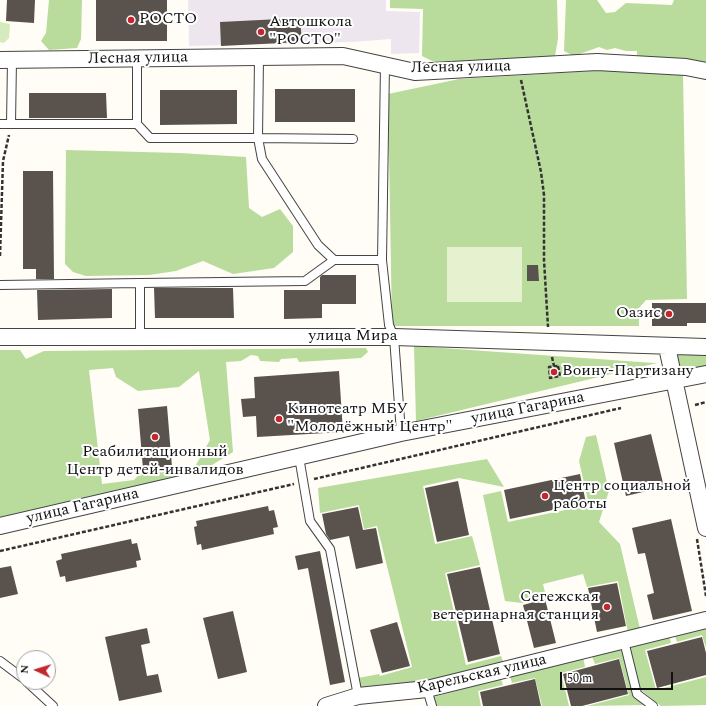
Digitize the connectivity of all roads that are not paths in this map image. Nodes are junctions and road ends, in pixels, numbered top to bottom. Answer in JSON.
{"nodes":[{"id":1,"x":259,"y":58,"type":"junction"},
{"id":2,"x":137,"y":59,"type":"junction"},
{"id":3,"x":6,"y":60,"type":"edge"},
{"id":4,"x":385,"y":65,"type":"junction"},
{"id":5,"x":706,"y":71,"type":"edge"},
{"id":6,"x":0,"y":124,"type":"edge"},
{"id":7,"x":11,"y":124,"type":"junction"},
{"id":8,"x":137,"y":124,"type":"junction"},
{"id":9,"x":258,"y":138,"type":"junction"},
{"id":10,"x":353,"y":139,"type":"dead end"},
{"id":11,"x":334,"y":260,"type":"junction"},
{"id":12,"x":382,"y":260,"type":"junction"},
{"id":13,"x":140,"y":283,"type":"junction"},
{"id":14,"x":0,"y":285,"type":"edge"},
{"id":15,"x":0,"y":337,"type":"edge"},
{"id":16,"x":140,"y":337,"type":"junction"},
{"id":17,"x":394,"y":337,"type":"junction"},
{"id":18,"x":667,"y":347,"type":"junction"},
{"id":19,"x":706,"y":347,"type":"edge"},
{"id":20,"x":706,"y":374,"type":"edge"},
{"id":21,"x":674,"y":380,"type":"junction"},
{"id":22,"x":401,"y":433,"type":"junction"},
{"id":23,"x":299,"y":457,"type":"junction"},
{"id":24,"x":702,"y":498,"type":"edge"},
{"id":25,"x":0,"y":526,"type":"edge"},
{"id":26,"x":701,"y":531,"type":"edge"},
{"id":27,"x":706,"y":620,"type":"edge"},
{"id":28,"x":624,"y":641,"type":"junction"},
{"id":29,"x":0,"y":661,"type":"edge"},
{"id":30,"x":16,"y":673,"type":"edge"},
{"id":31,"x":427,"y":689,"type":"junction"},
{"id":32,"x":36,"y":690,"type":"edge"},
{"id":33,"x":358,"y":696,"type":"junction"},
{"id":34,"x":53,"y":706,"type":"edge"},
{"id":35,"x":326,"y":706,"type":"edge"},
{"id":36,"x":432,"y":706,"type":"edge"},
{"id":37,"x":653,"y":706,"type":"edge"}],
"edges":[{"from":1,"to":2,"type":"street","name":"Лесная улица"},
{"from":1,"to":4,"type":"street","name":"Лесная улица"},
{"from":1,"to":9,"type":"lane"},
{"from":2,"to":3,"type":"street","name":"Лесная улица"},
{"from":2,"to":8,"type":"lane"},
{"from":3,"to":7,"type":"lane"},
{"from":4,"to":5,"type":"street","name":"Лесная улица"},
{"from":4,"to":12,"type":"lane"},
{"from":6,"to":7,"type":"lane"},
{"from":7,"to":8,"type":"lane"},
{"from":8,"to":9,"type":"lane"},
{"from":9,"to":10,"type":"lane"},
{"from":9,"to":11,"type":"lane"},
{"from":11,"to":12,"type":"lane"},
{"from":11,"to":13,"type":"lane"},
{"from":12,"to":17,"type":"lane"},
{"from":13,"to":14,"type":"lane"},
{"from":13,"to":16,"type":"lane"},
{"from":15,"to":16,"type":"street","name":"улица Мира"},
{"from":16,"to":17,"type":"street","name":"улица Мира"},
{"from":17,"to":18,"type":"street","name":"улица Мира"},
{"from":17,"to":22,"type":"lane"},
{"from":18,"to":19,"type":"street","name":"улица Мира"},
{"from":18,"to":21,"type":"street"},
{"from":20,"to":21,"type":"street","name":"улица Гагарина"},
{"from":21,"to":22,"type":"street","name":"улица Гагарина"},
{"from":21,"to":24,"type":"street"},
{"from":22,"to":23,"type":"street","name":"улица Гагарина"},
{"from":23,"to":25,"type":"street","name":"улица Гагарина"},
{"from":23,"to":33,"type":"lane"},
{"from":24,"to":26,"type":"street"},
{"from":27,"to":28,"type":"street","name":"Карельская улица"},
{"from":28,"to":31,"type":"street","name":"Карельская улица"},
{"from":28,"to":37,"type":"lane"},
{"from":29,"to":30,"type":"lane"},
{"from":31,"to":33,"type":"street","name":"Карельская улица"},
{"from":31,"to":36,"type":"lane"},
{"from":32,"to":34,"type":"lane"},
{"from":33,"to":35,"type":"street","name":"Карельская улица"}]}
